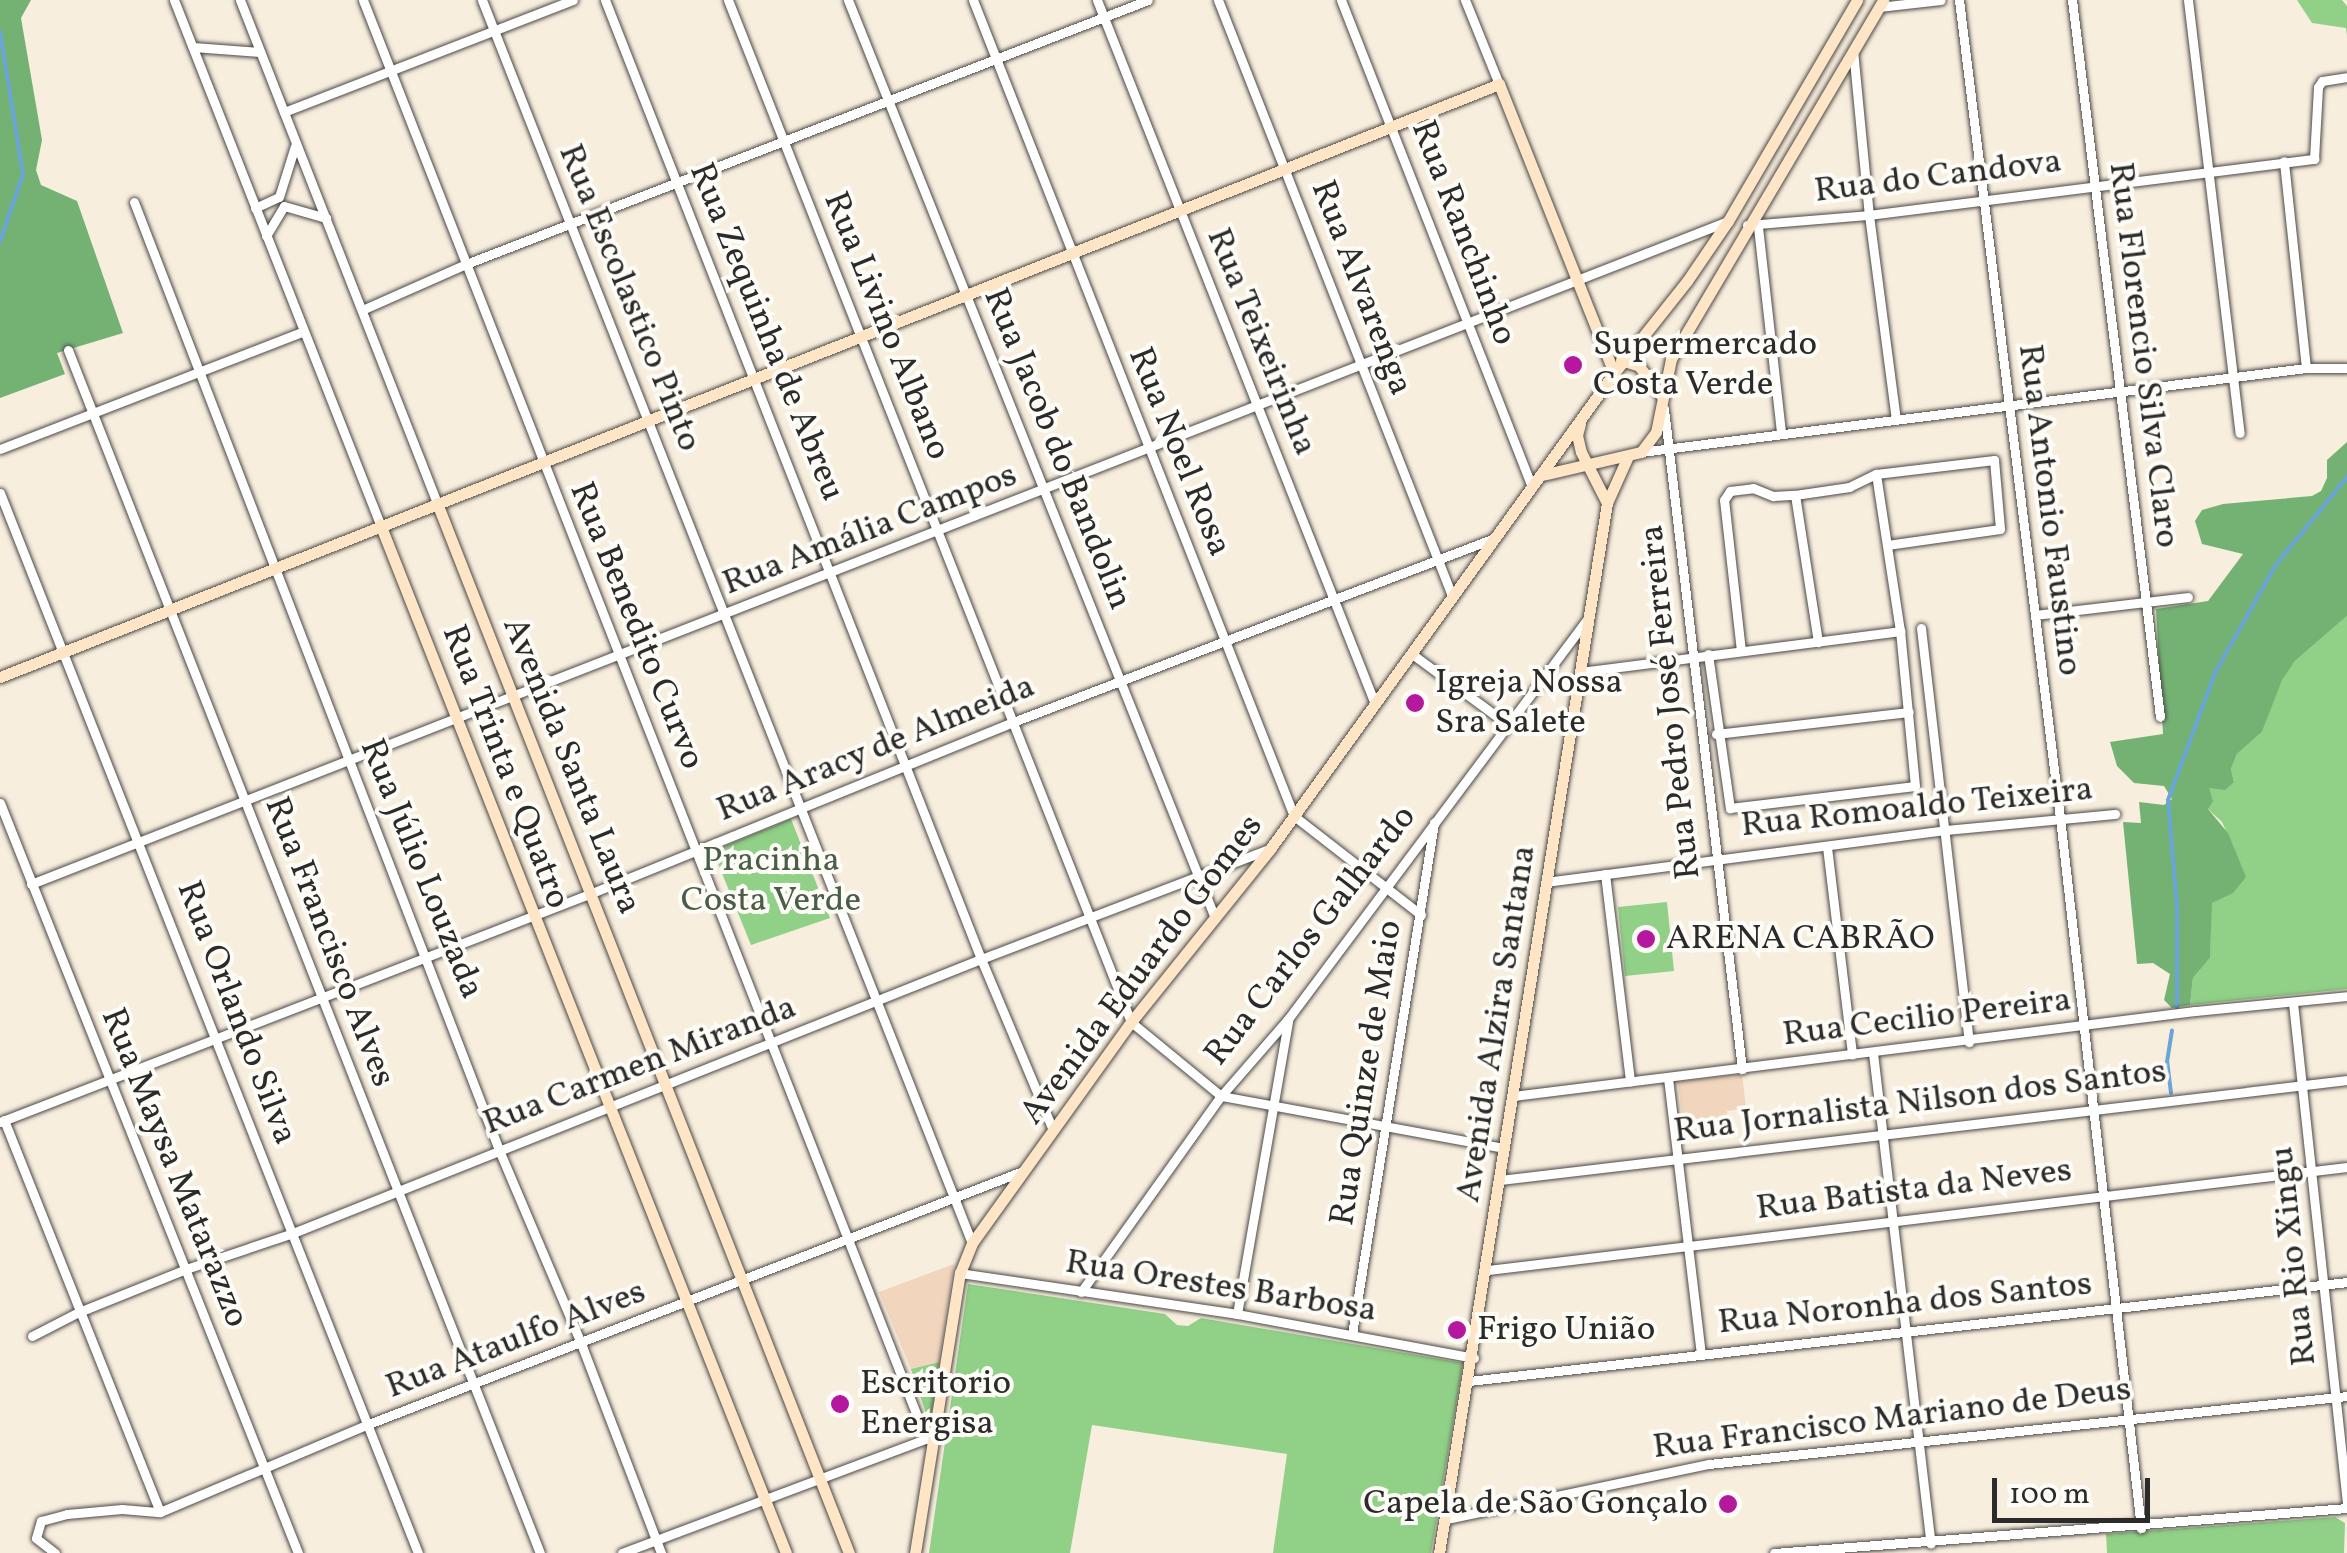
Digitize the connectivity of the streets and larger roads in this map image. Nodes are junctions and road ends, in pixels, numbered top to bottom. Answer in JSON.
{"nodes":[{"id":1,"x":174,"y":0,"type":"edge"},
{"id":2,"x":240,"y":0,"type":"edge"},
{"id":3,"x":363,"y":0,"type":"edge"},
{"id":4,"x":482,"y":0,"type":"edge"},
{"id":5,"x":573,"y":0,"type":"edge"},
{"id":6,"x":605,"y":0,"type":"edge"},
{"id":7,"x":728,"y":0,"type":"edge"},
{"id":8,"x":848,"y":0,"type":"edge"},
{"id":9,"x":973,"y":0,"type":"edge"},
{"id":10,"x":1097,"y":0,"type":"edge"},
{"id":11,"x":1148,"y":0,"type":"edge"},
{"id":12,"x":1218,"y":0,"type":"edge"},
{"id":13,"x":1341,"y":0,"type":"edge"},
{"id":14,"x":1465,"y":0,"type":"edge"},
{"id":15,"x":1857,"y":0,"type":"edge"},
{"id":16,"x":1942,"y":0,"type":"edge"},
{"id":17,"x":1959,"y":0,"type":"edge"},
{"id":18,"x":2072,"y":0,"type":"edge"},
{"id":19,"x":2188,"y":0,"type":"edge"},
{"id":20,"x":1881,"y":4,"type":"edge"},
{"id":21,"x":1104,"y":17,"type":"junction"},
{"id":22,"x":494,"y":30,"type":"junction"},
{"id":23,"x":193,"y":47,"type":"junction"},
{"id":24,"x":1853,"y":50,"type":"junction"},
{"id":25,"x":260,"y":52,"type":"junction"},
{"id":26,"x":994,"y":60,"type":"junction"},
{"id":27,"x":390,"y":69,"type":"junction"},
{"id":28,"x":2347,"y":77,"type":"edge"},
{"id":29,"x":1498,"y":84,"type":"junction"},
{"id":30,"x":888,"y":101,"type":"junction"},
{"id":31,"x":284,"y":112,"type":"junction"},
{"id":32,"x":1392,"y":127,"type":"junction"},
{"id":33,"x":783,"y":142,"type":"junction"},
{"id":34,"x":296,"y":143,"type":"junction"},
{"id":35,"x":2284,"y":162,"type":"junction"},
{"id":36,"x":1286,"y":170,"type":"junction"},
{"id":37,"x":2210,"y":173,"type":"junction"},
{"id":38,"x":677,"y":183,"type":"junction"},
{"id":39,"x":2094,"y":185,"type":"junction"},
{"id":40,"x":282,"y":201,"type":"junction"},
{"id":41,"x":1983,"y":201,"type":"junction"},
{"id":42,"x":134,"y":202,"type":"dead end"},
{"id":43,"x":255,"y":208,"type":"junction"},
{"id":44,"x":1179,"y":211,"type":"junction"},
{"id":45,"x":1868,"y":216,"type":"junction"},
{"id":46,"x":326,"y":218,"type":"junction"},
{"id":47,"x":1728,"y":221,"type":"junction"},
{"id":48,"x":568,"y":225,"type":"junction"},
{"id":49,"x":1753,"y":226,"type":"junction"},
{"id":50,"x":266,"y":236,"type":"junction"},
{"id":51,"x":1069,"y":251,"type":"junction"},
{"id":52,"x":466,"y":264,"type":"junction"},
{"id":53,"x":1576,"y":279,"type":"junction"},
{"id":54,"x":966,"y":292,"type":"junction"},
{"id":55,"x":362,"y":310,"type":"junction"},
{"id":56,"x":1468,"y":323,"type":"junction"},
{"id":57,"x":302,"y":332,"type":"junction"},
{"id":58,"x":860,"y":334,"type":"junction"},
{"id":59,"x":1605,"y":349,"type":"junction"},
{"id":60,"x":68,"y":350,"type":"dead end"},
{"id":61,"x":1623,"y":362,"type":"junction"},
{"id":62,"x":1362,"y":364,"type":"junction"},
{"id":63,"x":2306,"y":368,"type":"junction"},
{"id":64,"x":2347,"y":368,"type":"edge"},
{"id":65,"x":199,"y":372,"type":"junction"},
{"id":66,"x":1614,"y":373,"type":"junction"},
{"id":67,"x":754,"y":376,"type":"junction"},
{"id":68,"x":2234,"y":377,"type":"junction"},
{"id":69,"x":2119,"y":392,"type":"junction"},
{"id":70,"x":1661,"y":394,"type":"junction"},
{"id":71,"x":1258,"y":406,"type":"junction"},
{"id":72,"x":2008,"y":406,"type":"junction"},
{"id":73,"x":1664,"y":409,"type":"junction"},
{"id":74,"x":92,"y":413,"type":"junction"},
{"id":75,"x":647,"y":418,"type":"junction"},
{"id":76,"x":1896,"y":419,"type":"junction"},
{"id":77,"x":1581,"y":420,"type":"junction"},
{"id":78,"x":1781,"y":432,"type":"junction"},
{"id":79,"x":2240,"y":433,"type":"dead end"},
{"id":80,"x":0,"y":448,"type":"edge"},
{"id":81,"x":1670,"y":448,"type":"junction"},
{"id":82,"x":1149,"y":451,"type":"junction"},
{"id":83,"x":1635,"y":454,"type":"junction"},
{"id":84,"x":540,"y":460,"type":"junction"},
{"id":85,"x":1588,"y":464,"type":"junction"},
{"id":86,"x":1876,"y":474,"type":"junction"},
{"id":87,"x":1542,"y":475,"type":"junction"},
{"id":88,"x":1532,"y":487,"type":"junction"},
{"id":89,"x":1046,"y":491,"type":"junction"},
{"id":90,"x":0,"y":494,"type":"edge"},
{"id":91,"x":1795,"y":495,"type":"junction"},
{"id":92,"x":1607,"y":502,"type":"junction"},
{"id":93,"x":437,"y":503,"type":"junction"},
{"id":94,"x":380,"y":524,"type":"junction"},
{"id":95,"x":938,"y":533,"type":"junction"},
{"id":96,"x":1495,"y":538,"type":"junction"},
{"id":97,"x":1886,"y":546,"type":"junction"},
{"id":98,"x":1438,"y":561,"type":"junction"},
{"id":99,"x":275,"y":566,"type":"junction"},
{"id":100,"x":832,"y":574,"type":"junction"},
{"id":101,"x":1452,"y":596,"type":"junction"},
{"id":102,"x":2188,"y":597,"type":"dead end"},
{"id":103,"x":1334,"y":602,"type":"junction"},
{"id":104,"x":2148,"y":604,"type":"junction"},
{"id":105,"x":166,"y":608,"type":"junction"},
{"id":106,"x":726,"y":615,"type":"junction"},
{"id":107,"x":2035,"y":615,"type":"junction"},
{"id":108,"x":1588,"y":618,"type":"junction"},
{"id":109,"x":1920,"y":628,"type":"dead end"},
{"id":110,"x":1900,"y":632,"type":"junction"},
{"id":111,"x":1225,"y":640,"type":"junction"},
{"id":112,"x":1818,"y":642,"type":"junction"},
{"id":113,"x":1740,"y":651,"type":"junction"},
{"id":114,"x":62,"y":652,"type":"junction"},
{"id":115,"x":1412,"y":654,"type":"junction"},
{"id":116,"x":1708,"y":654,"type":"junction"},
{"id":117,"x":620,"y":656,"type":"junction"},
{"id":118,"x":1691,"y":656,"type":"junction"},
{"id":119,"x":1580,"y":672,"type":"junction"},
{"id":120,"x":0,"y":677,"type":"edge"},
{"id":121,"x":1119,"y":682,"type":"junction"},
{"id":122,"x":515,"y":697,"type":"junction"},
{"id":123,"x":1375,"y":704,"type":"junction"},
{"id":124,"x":1909,"y":712,"type":"junction"},
{"id":125,"x":2160,"y":717,"type":"dead end"},
{"id":126,"x":459,"y":718,"type":"junction"},
{"id":127,"x":1012,"y":722,"type":"junction"},
{"id":128,"x":1506,"y":724,"type":"junction"},
{"id":129,"x":1716,"y":734,"type":"junction"},
{"id":130,"x":348,"y":762,"type":"junction"},
{"id":131,"x":906,"y":766,"type":"junction"},
{"id":132,"x":244,"y":802,"type":"junction"},
{"id":133,"x":0,"y":803,"type":"edge"},
{"id":134,"x":800,"y":808,"type":"junction"},
{"id":135,"x":2115,"y":814,"type":"dead end"},
{"id":136,"x":1294,"y":816,"type":"junction"},
{"id":137,"x":2060,"y":818,"type":"junction"},
{"id":138,"x":1435,"y":821,"type":"junction"},
{"id":139,"x":1945,"y":830,"type":"junction"},
{"id":140,"x":141,"y":842,"type":"junction"},
{"id":141,"x":1826,"y":847,"type":"junction"},
{"id":142,"x":1270,"y":849,"type":"junction"},
{"id":143,"x":694,"y":851,"type":"junction"},
{"id":144,"x":1714,"y":859,"type":"junction"},
{"id":145,"x":1605,"y":874,"type":"junction"},
{"id":146,"x":1200,"y":878,"type":"junction"},
{"id":147,"x":1546,"y":882,"type":"junction"},
{"id":148,"x":31,"y":884,"type":"junction"},
{"id":149,"x":1385,"y":888,"type":"junction"},
{"id":150,"x":592,"y":893,"type":"junction"},
{"id":151,"x":1421,"y":915,"type":"junction"},
{"id":152,"x":532,"y":916,"type":"junction"},
{"id":153,"x":1093,"y":918,"type":"junction"},
{"id":154,"x":1215,"y":918,"type":"junction"},
{"id":155,"x":428,"y":955,"type":"junction"},
{"id":156,"x":981,"y":959,"type":"junction"},
{"id":157,"x":320,"y":996,"type":"junction"},
{"id":158,"x":2347,"y":996,"type":"edge"},
{"id":159,"x":879,"y":1000,"type":"junction"},
{"id":160,"x":2293,"y":1003,"type":"junction"},
{"id":161,"x":1288,"y":1018,"type":"junction"},
{"id":162,"x":1131,"y":1022,"type":"junction"},
{"id":163,"x":2084,"y":1027,"type":"junction"},
{"id":164,"x":216,"y":1037,"type":"junction"},
{"id":165,"x":1969,"y":1042,"type":"junction"},
{"id":166,"x":770,"y":1046,"type":"junction"},
{"id":167,"x":1873,"y":1053,"type":"junction"},
{"id":168,"x":1852,"y":1055,"type":"junction"},
{"id":169,"x":1742,"y":1069,"type":"junction"},
{"id":170,"x":1668,"y":1078,"type":"junction"},
{"id":171,"x":109,"y":1080,"type":"junction"},
{"id":172,"x":2347,"y":1080,"type":"edge"},
{"id":173,"x":1630,"y":1082,"type":"junction"},
{"id":174,"x":2303,"y":1085,"type":"junction"},
{"id":175,"x":667,"y":1087,"type":"junction"},
{"id":176,"x":1221,"y":1096,"type":"junction"},
{"id":177,"x":1513,"y":1096,"type":"junction"},
{"id":178,"x":610,"y":1108,"type":"junction"},
{"id":179,"x":1273,"y":1108,"type":"junction"},
{"id":180,"x":2094,"y":1108,"type":"junction"},
{"id":181,"x":2,"y":1121,"type":"edge"},
{"id":182,"x":1387,"y":1128,"type":"junction"},
{"id":183,"x":1052,"y":1130,"type":"junction"},
{"id":184,"x":1882,"y":1134,"type":"junction"},
{"id":185,"x":1504,"y":1148,"type":"junction"},
{"id":186,"x":499,"y":1150,"type":"junction"},
{"id":187,"x":1678,"y":1159,"type":"junction"},
{"id":188,"x":2347,"y":1168,"type":"edge"},
{"id":189,"x":1023,"y":1171,"type":"junction"},
{"id":190,"x":2312,"y":1172,"type":"junction"},
{"id":191,"x":1500,"y":1180,"type":"junction"},
{"id":192,"x":396,"y":1190,"type":"junction"},
{"id":193,"x":955,"y":1196,"type":"junction"},
{"id":194,"x":2103,"y":1196,"type":"junction"},
{"id":195,"x":1893,"y":1220,"type":"junction"},
{"id":196,"x":293,"y":1233,"type":"junction"},
{"id":197,"x":847,"y":1239,"type":"junction"},
{"id":198,"x":972,"y":1242,"type":"junction"},
{"id":199,"x":1688,"y":1244,"type":"junction"},
{"id":200,"x":186,"y":1269,"type":"junction"},
{"id":201,"x":1488,"y":1270,"type":"junction"},
{"id":202,"x":960,"y":1273,"type":"junction"},
{"id":203,"x":2347,"y":1282,"type":"edge"},
{"id":204,"x":743,"y":1283,"type":"junction"},
{"id":205,"x":2324,"y":1285,"type":"junction"},
{"id":206,"x":1081,"y":1292,"type":"junction"},
{"id":207,"x":688,"y":1304,"type":"junction"},
{"id":208,"x":2116,"y":1308,"type":"junction"},
{"id":209,"x":78,"y":1312,"type":"junction"},
{"id":210,"x":1237,"y":1314,"type":"junction"},
{"id":211,"x":1906,"y":1332,"type":"junction"},
{"id":212,"x":1352,"y":1334,"type":"junction"},
{"id":213,"x":32,"y":1336,"type":"dead end"},
{"id":214,"x":582,"y":1346,"type":"junction"},
{"id":215,"x":1701,"y":1354,"type":"junction"},
{"id":216,"x":1474,"y":1358,"type":"junction"},
{"id":217,"x":1469,"y":1381,"type":"junction"},
{"id":218,"x":474,"y":1386,"type":"junction"},
{"id":219,"x":2342,"y":1397,"type":"edge"},
{"id":220,"x":2128,"y":1418,"type":"junction"},
{"id":221,"x":366,"y":1425,"type":"junction"},
{"id":222,"x":929,"y":1438,"type":"junction"},
{"id":223,"x":1919,"y":1438,"type":"junction"},
{"id":224,"x":263,"y":1468,"type":"junction"},
{"id":225,"x":821,"y":1478,"type":"junction"},
{"id":226,"x":766,"y":1500,"type":"junction"},
{"id":227,"x":2347,"y":1506,"type":"edge"},
{"id":228,"x":160,"y":1512,"type":"junction"},
{"id":229,"x":1447,"y":1518,"type":"junction"},
{"id":230,"x":2141,"y":1528,"type":"junction"},
{"id":231,"x":656,"y":1540,"type":"junction"},
{"id":232,"x":1932,"y":1544,"type":"junction"},
{"id":233,"x":54,"y":1553,"type":"edge"},
{"id":234,"x":298,"y":1553,"type":"edge"},
{"id":235,"x":418,"y":1553,"type":"edge"},
{"id":236,"x":540,"y":1553,"type":"edge"},
{"id":237,"x":622,"y":1553,"type":"edge"},
{"id":238,"x":661,"y":1553,"type":"edge"},
{"id":239,"x":786,"y":1553,"type":"edge"},
{"id":240,"x":848,"y":1553,"type":"edge"},
{"id":241,"x":915,"y":1553,"type":"edge"},
{"id":242,"x":1439,"y":1553,"type":"edge"},
{"id":243,"x":1774,"y":1553,"type":"edge"}],
"edges":[{"from":1,"to":23,"type":"street","name":"Rua Trinta e Quatro"},
{"from":2,"to":25,"type":"street","name":"Avenida Santa Laura"},
{"from":3,"to":27,"type":"street","name":"Rua Benedito Curvo"},
{"from":4,"to":22,"type":"street","name":"Rua Escolastico Pinto"},
{"from":5,"to":22,"type":"street"},
{"from":6,"to":38,"type":"street","name":"Rua Zequinha de Abreu"},
{"from":7,"to":33,"type":"street","name":"Rua Livino Albano"},
{"from":8,"to":30,"type":"street","name":"Rua Jacob do Bandolin"},
{"from":9,"to":26,"type":"street","name":"Rua Noel Rosa"},
{"from":10,"to":21,"type":"street","name":"Rua Teixeirinha"},
{"from":11,"to":21,"type":"street"},
{"from":12,"to":36,"type":"street","name":"Rua Alvarenga"},
{"from":13,"to":32,"type":"street","name":"Rua Ranchinho"},
{"from":14,"to":29,"type":"street"},
{"from":15,"to":47,"type":"street"},
{"from":16,"to":20,"type":"street"},
{"from":17,"to":41,"type":"street","name":"Rua Antonio Faustino"},
{"from":18,"to":39,"type":"street","name":"Rua Florencio Silva Claro"},
{"from":19,"to":37,"type":"street"},
{"from":20,"to":24,"type":"street"},
{"from":21,"to":26,"type":"street"},
{"from":21,"to":44,"type":"street","name":"Rua Teixeirinha"},
{"from":22,"to":27,"type":"street"},
{"from":22,"to":48,"type":"street","name":"Rua Escolastico Pinto"},
{"from":23,"to":25,"type":"street"},
{"from":23,"to":43,"type":"street","name":"Rua Trinta e Quatro"},
{"from":24,"to":45,"type":"street"},
{"from":24,"to":49,"type":"street"},
{"from":25,"to":31,"type":"street","name":"Avenida Santa Laura"},
{"from":26,"to":30,"type":"street"},
{"from":26,"to":51,"type":"street","name":"Rua Noel Rosa"},
{"from":27,"to":31,"type":"street"},
{"from":27,"to":52,"type":"street","name":"Rua Benedito Curvo"},
{"from":28,"to":35,"type":"street","name":"Rua do Candova"},
{"from":29,"to":32,"type":"street"},
{"from":29,"to":53,"type":"street"},
{"from":30,"to":33,"type":"street"},
{"from":30,"to":54,"type":"street","name":"Rua Jacob do Bandolin"},
{"from":31,"to":34,"type":"street","name":"Avenida Santa Laura"},
{"from":32,"to":36,"type":"street"},
{"from":32,"to":56,"type":"street","name":"Rua Ranchinho"},
{"from":33,"to":38,"type":"street"},
{"from":33,"to":58,"type":"street","name":"Rua Livino Albano"},
{"from":34,"to":40,"type":"street"},
{"from":34,"to":46,"type":"street","name":"Avenida Santa Laura"},
{"from":35,"to":37,"type":"street","name":"Rua do Candova"},
{"from":35,"to":63,"type":"street"},
{"from":36,"to":44,"type":"street"},
{"from":36,"to":62,"type":"street","name":"Rua Alvarenga"},
{"from":37,"to":39,"type":"street","name":"Rua do Candova"},
{"from":37,"to":68,"type":"street"},
{"from":38,"to":48,"type":"street"},
{"from":38,"to":67,"type":"street","name":"Rua Zequinha de Abreu"},
{"from":39,"to":41,"type":"street","name":"Rua do Candova"},
{"from":39,"to":69,"type":"street","name":"Rua Florencio Silva Claro"},
{"from":40,"to":43,"type":"street"},
{"from":40,"to":46,"type":"street"},
{"from":40,"to":50,"type":"street"},
{"from":41,"to":45,"type":"street","name":"Rua do Candova"},
{"from":41,"to":72,"type":"street","name":"Rua Antonio Faustino"},
{"from":42,"to":65,"type":"street","name":"Rua Júlio Louzada"},
{"from":43,"to":50,"type":"street","name":"Rua Trinta e Quatro"},
{"from":44,"to":51,"type":"street"},
{"from":44,"to":71,"type":"street","name":"Rua Teixeirinha"},
{"from":45,"to":49,"type":"street","name":"Rua do Candova"},
{"from":45,"to":76,"type":"street"},
{"from":46,"to":55,"type":"street","name":"Avenida Santa Laura"},
{"from":47,"to":53,"type":"street","name":"Rua Amália Campos"},
{"from":47,"to":61,"type":"street"},
{"from":48,"to":52,"type":"street"},
{"from":48,"to":75,"type":"street","name":"Rua Escolastico Pinto"},
{"from":49,"to":70,"type":"street"},
{"from":49,"to":78,"type":"street"},
{"from":50,"to":57,"type":"street","name":"Rua Trinta e Quatro"},
{"from":51,"to":54,"type":"street"},
{"from":51,"to":82,"type":"street","name":"Rua Noel Rosa"},
{"from":52,"to":55,"type":"street"},
{"from":52,"to":84,"type":"street","name":"Rua Benedito Curvo"},
{"from":53,"to":56,"type":"street","name":"Rua Amália Campos"},
{"from":53,"to":59,"type":"street"},
{"from":54,"to":58,"type":"street"},
{"from":54,"to":89,"type":"street","name":"Rua Jacob do Bandolin"},
{"from":55,"to":93,"type":"street","name":"Avenida Santa Laura"},
{"from":56,"to":62,"type":"street","name":"Rua Amália Campos"},
{"from":56,"to":88,"type":"street","name":"Rua Ranchinho"},
{"from":57,"to":65,"type":"street"},
{"from":57,"to":94,"type":"street","name":"Rua Trinta e Quatro"},
{"from":58,"to":67,"type":"street"},
{"from":58,"to":95,"type":"street","name":"Rua Livino Albano"},
{"from":59,"to":61,"type":"street"},
{"from":59,"to":66,"type":"street"},
{"from":60,"to":74,"type":"street","name":"Rua Francisco Alves"},
{"from":61,"to":66,"type":"street"},
{"from":61,"to":70,"type":"street"},
{"from":62,"to":71,"type":"street","name":"Rua Amália Campos"},
{"from":62,"to":98,"type":"street","name":"Rua Alvarenga"},
{"from":63,"to":64,"type":"street"},
{"from":63,"to":68,"type":"street"},
{"from":65,"to":74,"type":"street"},
{"from":65,"to":99,"type":"street","name":"Rua Júlio Louzada"},
{"from":66,"to":77,"type":"street"},
{"from":67,"to":75,"type":"street"},
{"from":67,"to":100,"type":"street","name":"Rua Zequinha de Abreu"},
{"from":68,"to":69,"type":"street"},
{"from":68,"to":79,"type":"street"},
{"from":69,"to":72,"type":"street"},
{"from":69,"to":104,"type":"street","name":"Rua Florencio Silva Claro"},
{"from":70,"to":73,"type":"street"},
{"from":71,"to":82,"type":"street","name":"Rua Amália Campos"},
{"from":71,"to":103,"type":"street","name":"Rua Teixeirinha"},
{"from":72,"to":76,"type":"street"},
{"from":72,"to":107,"type":"street","name":"Rua Antonio Faustino"},
{"from":73,"to":81,"type":"street","name":"Rua Pedro José Ferreira"},
{"from":73,"to":83,"type":"street"},
{"from":74,"to":80,"type":"street"},
{"from":74,"to":105,"type":"street","name":"Rua Francisco Alves"},
{"from":75,"to":84,"type":"street"},
{"from":75,"to":106,"type":"street","name":"Rua Escolastico Pinto"},
{"from":76,"to":78,"type":"street"},
{"from":77,"to":85,"type":"street"},
{"from":77,"to":87,"type":"street","name":"Avenida Eduardo Gomes"},
{"from":78,"to":81,"type":"street"},
{"from":81,"to":83,"type":"street"},
{"from":81,"to":118,"type":"street","name":"Rua Pedro José Ferreira"},
{"from":82,"to":89,"type":"street","name":"Rua Amália Campos"},
{"from":82,"to":111,"type":"street","name":"Rua Noel Rosa"},
{"from":83,"to":85,"type":"street"},
{"from":83,"to":92,"type":"street","name":"Avenida Alzira Santana"},
{"from":84,"to":93,"type":"street"},
{"from":84,"to":117,"type":"street","name":"Rua Benedito Curvo"},
{"from":85,"to":87,"type":"street"},
{"from":85,"to":92,"type":"street"},
{"from":86,"to":91,"type":"street"},
{"from":86,"to":97,"type":"street"},
{"from":86,"to":97,"type":"street"},
{"from":87,"to":88,"type":"street","name":"Avenida Eduardo Gomes"},
{"from":88,"to":96,"type":"street","name":"Avenida Eduardo Gomes"},
{"from":89,"to":95,"type":"street","name":"Rua Amália Campos"},
{"from":89,"to":121,"type":"street","name":"Rua Jacob do Bandolin"},
{"from":90,"to":114,"type":"street","name":"Rua Orlando Silva"},
{"from":91,"to":112,"type":"street"},
{"from":91,"to":113,"type":"street"},
{"from":92,"to":108,"type":"street","name":"Avenida Alzira Santana"},
{"from":93,"to":94,"type":"street"},
{"from":93,"to":122,"type":"street","name":"Avenida Santa Laura"},
{"from":94,"to":99,"type":"street"},
{"from":94,"to":126,"type":"street","name":"Rua Trinta e Quatro"},
{"from":95,"to":100,"type":"street","name":"Rua Amália Campos"},
{"from":95,"to":127,"type":"street","name":"Rua Livino Albano"},
{"from":96,"to":98,"type":"street","name":"Rua Aracy de Almeida"},
{"from":96,"to":101,"type":"street","name":"Avenida Eduardo Gomes"},
{"from":97,"to":110,"type":"street"},
{"from":98,"to":101,"type":"street","name":"Rua Alvarenga"},
{"from":98,"to":103,"type":"street","name":"Rua Aracy de Almeida"},
{"from":99,"to":105,"type":"street"},
{"from":99,"to":130,"type":"street","name":"Rua Júlio Louzada"},
{"from":100,"to":106,"type":"street","name":"Rua Amália Campos"},
{"from":100,"to":131,"type":"street","name":"Rua Zequinha de Abreu"},
{"from":101,"to":115,"type":"street","name":"Avenida Eduardo Gomes"},
{"from":102,"to":104,"type":"street"},
{"from":103,"to":111,"type":"street","name":"Rua Aracy de Almeida"},
{"from":103,"to":123,"type":"street","name":"Rua Teixeirinha"},
{"from":104,"to":107,"type":"street"},
{"from":104,"to":125,"type":"street","name":"Rua Florencio Silva Claro"},
{"from":105,"to":114,"type":"street"},
{"from":105,"to":132,"type":"street","name":"Rua Francisco Alves"},
{"from":106,"to":117,"type":"street","name":"Rua Amália Campos"},
{"from":106,"to":134,"type":"street","name":"Rua Escolastico Pinto"},
{"from":107,"to":137,"type":"street","name":"Rua Antonio Faustino"},
{"from":108,"to":119,"type":"street","name":"Avenida Alzira Santana"},
{"from":108,"to":128,"type":"street","name":"Rua Carlos Galhardo"},
{"from":109,"to":139,"type":"street"},
{"from":110,"to":112,"type":"street"},
{"from":110,"to":124,"type":"street"},
{"from":111,"to":121,"type":"street","name":"Rua Aracy de Almeida"},
{"from":111,"to":136,"type":"street","name":"Rua Noel Rosa"},
{"from":112,"to":113,"type":"street"},
{"from":113,"to":116,"type":"street"},
{"from":114,"to":120,"type":"street"},
{"from":114,"to":140,"type":"street","name":"Rua Orlando Silva"},
{"from":115,"to":123,"type":"street","name":"Avenida Eduardo Gomes"},
{"from":115,"to":128,"type":"street"},
{"from":116,"to":118,"type":"street"},
{"from":116,"to":129,"type":"street"},
{"from":117,"to":122,"type":"street","name":"Rua Amália Campos"},
{"from":117,"to":143,"type":"street","name":"Rua Benedito Curvo"},
{"from":118,"to":119,"type":"street"},
{"from":118,"to":144,"type":"street","name":"Rua Pedro José Ferreira"},
{"from":119,"to":147,"type":"street","name":"Avenida Alzira Santana"},
{"from":121,"to":127,"type":"street","name":"Rua Aracy de Almeida"},
{"from":121,"to":146,"type":"street","name":"Rua Jacob do Bandolin"},
{"from":122,"to":126,"type":"street","name":"Rua Amália Campos"},
{"from":122,"to":150,"type":"street","name":"Avenida Santa Laura"},
{"from":123,"to":136,"type":"street","name":"Avenida Eduardo Gomes"},
{"from":124,"to":129,"type":"street"},
{"from":124,"to":129,"type":"street"},
{"from":126,"to":130,"type":"street","name":"Rua Amália Campos"},
{"from":126,"to":152,"type":"street","name":"Rua Trinta e Quatro"},
{"from":127,"to":131,"type":"street","name":"Rua Aracy de Almeida"},
{"from":127,"to":153,"type":"street","name":"Rua Livino Albano"},
{"from":128,"to":138,"type":"street","name":"Rua Carlos Galhardo"},
{"from":130,"to":132,"type":"street","name":"Rua Amália Campos"},
{"from":130,"to":155,"type":"street","name":"Rua Júlio Louzada"},
{"from":131,"to":134,"type":"street","name":"Rua Aracy de Almeida"},
{"from":131,"to":156,"type":"street","name":"Rua Zequinha de Abreu"},
{"from":132,"to":140,"type":"street","name":"Rua Amália Campos"},
{"from":132,"to":157,"type":"street","name":"Rua Francisco Alves"},
{"from":133,"to":148,"type":"street","name":"Rua Maysa Matarazzo"},
{"from":134,"to":143,"type":"street","name":"Rua Aracy de Almeida"},
{"from":134,"to":159,"type":"street","name":"Rua Escolastico Pinto"},
{"from":135,"to":137,"type":"street","name":"Rua Romoaldo Teixeira"},
{"from":136,"to":142,"type":"street","name":"Avenida Eduardo Gomes"},
{"from":136,"to":149,"type":"street"},
{"from":137,"to":139,"type":"street","name":"Rua Romoaldo Teixeira"},
{"from":137,"to":163,"type":"street","name":"Rua Antonio Faustino"},
{"from":138,"to":149,"type":"street","name":"Rua Carlos Galhardo"},
{"from":138,"to":151,"type":"street","name":"Rua Quinze de Maio"},
{"from":139,"to":141,"type":"street","name":"Rua Romoaldo Teixeira"},
{"from":139,"to":165,"type":"street"},
{"from":140,"to":148,"type":"street","name":"Rua Amália Campos"},
{"from":140,"to":164,"type":"street","name":"Rua Orlando Silva"},
{"from":141,"to":144,"type":"street","name":"Rua Romoaldo Teixeira"},
{"from":141,"to":168,"type":"street"},
{"from":142,"to":146,"type":"street","name":"Rua Carmen Miranda"},
{"from":142,"to":154,"type":"street","name":"Avenida Eduardo Gomes"},
{"from":143,"to":150,"type":"street","name":"Rua Aracy de Almeida"},
{"from":143,"to":166,"type":"street","name":"Rua Benedito Curvo"},
{"from":144,"to":145,"type":"street","name":"Rua Romoaldo Teixeira"},
{"from":144,"to":169,"type":"street","name":"Rua Pedro José Ferreira"},
{"from":145,"to":147,"type":"street","name":"Rua Romoaldo Teixeira"},
{"from":145,"to":173,"type":"street"},
{"from":146,"to":153,"type":"street","name":"Rua Carmen Miranda"},
{"from":146,"to":154,"type":"street","name":"Rua Jacob do Bandolin"},
{"from":147,"to":177,"type":"street","name":"Avenida Alzira Santana"},
{"from":148,"to":171,"type":"street","name":"Rua Maysa Matarazzo"},
{"from":149,"to":151,"type":"street"},
{"from":149,"to":161,"type":"street","name":"Rua Carlos Galhardo"},
{"from":150,"to":152,"type":"street","name":"Rua Aracy de Almeida"},
{"from":150,"to":175,"type":"street","name":"Avenida Santa Laura"},
{"from":151,"to":182,"type":"street","name":"Rua Quinze de Maio"},
{"from":152,"to":155,"type":"street","name":"Rua Aracy de Almeida"},
{"from":152,"to":178,"type":"street","name":"Rua Trinta e Quatro"},
{"from":153,"to":156,"type":"street","name":"Rua Carmen Miranda"},
{"from":153,"to":162,"type":"street","name":"Rua Livino Albano"},
{"from":154,"to":162,"type":"street","name":"Avenida Eduardo Gomes"},
{"from":155,"to":157,"type":"street","name":"Rua Aracy de Almeida"},
{"from":155,"to":186,"type":"street","name":"Rua Júlio Louzada"},
{"from":156,"to":159,"type":"street","name":"Rua Carmen Miranda"},
{"from":156,"to":183,"type":"street","name":"Rua Zequinha de Abreu"},
{"from":157,"to":164,"type":"street","name":"Rua Aracy de Almeida"},
{"from":157,"to":192,"type":"street","name":"Rua Francisco Alves"},
{"from":158,"to":160,"type":"street","name":"Rua Cecilio Pereira"},
{"from":159,"to":166,"type":"street","name":"Rua Carmen Miranda"},
{"from":159,"to":193,"type":"street","name":"Rua Escolastico Pinto"},
{"from":160,"to":163,"type":"street","name":"Rua Cecilio Pereira"},
{"from":160,"to":174,"type":"street","name":"Rua Rio Xingu"},
{"from":161,"to":176,"type":"street","name":"Rua Carlos Galhardo"},
{"from":161,"to":179,"type":"street"},
{"from":162,"to":176,"type":"street"},
{"from":162,"to":183,"type":"street","name":"Avenida Eduardo Gomes"},
{"from":163,"to":165,"type":"street","name":"Rua Cecilio Pereira"},
{"from":163,"to":180,"type":"street","name":"Rua Antonio Faustino"},
{"from":164,"to":171,"type":"street","name":"Rua Aracy de Almeida"},
{"from":164,"to":196,"type":"street","name":"Rua Orlando Silva"},
{"from":165,"to":167,"type":"street","name":"Rua Cecilio Pereira"},
{"from":166,"to":175,"type":"street","name":"Rua Carmen Miranda"},
{"from":166,"to":197,"type":"street","name":"Rua Benedito Curvo"},
{"from":167,"to":168,"type":"street","name":"Rua Cecilio Pereira"},
{"from":167,"to":184,"type":"street"},
{"from":168,"to":169,"type":"street","name":"Rua Cecilio Pereira"},
{"from":169,"to":170,"type":"street","name":"Rua Cecilio Pereira"},
{"from":170,"to":173,"type":"street","name":"Rua Cecilio Pereira"},
{"from":170,"to":187,"type":"street"},
{"from":171,"to":181,"type":"street","name":"Rua Aracy de Almeida"},
{"from":171,"to":200,"type":"street","name":"Rua Maysa Matarazzo"},
{"from":172,"to":174,"type":"street","name":"Rua Jornalista Nilson dos Santos"},
{"from":173,"to":177,"type":"street","name":"Rua Cecilio Pereira"},
{"from":174,"to":180,"type":"street","name":"Rua Jornalista Nilson dos Santos"},
{"from":174,"to":190,"type":"street","name":"Rua Rio Xingu"},
{"from":175,"to":178,"type":"street","name":"Rua Carmen Miranda"},
{"from":175,"to":204,"type":"street","name":"Avenida Santa Laura"},
{"from":176,"to":179,"type":"street"},
{"from":176,"to":206,"type":"street","name":"Rua Carlos Galhardo"},
{"from":177,"to":185,"type":"street","name":"Avenida Alzira Santana"},
{"from":178,"to":186,"type":"street","name":"Rua Carmen Miranda"},
{"from":178,"to":207,"type":"street","name":"Rua Trinta e Quatro"},
{"from":179,"to":182,"type":"street"},
{"from":179,"to":210,"type":"street"},
{"from":180,"to":184,"type":"street","name":"Rua Jornalista Nilson dos Santos"},
{"from":180,"to":194,"type":"street","name":"Rua Antonio Faustino"},
{"from":181,"to":209,"type":"street"},
{"from":182,"to":185,"type":"street"},
{"from":182,"to":212,"type":"street","name":"Rua Quinze de Maio"},
{"from":183,"to":189,"type":"street","name":"Avenida Eduardo Gomes"},
{"from":184,"to":187,"type":"street","name":"Rua Jornalista Nilson dos Santos"},
{"from":184,"to":195,"type":"street"},
{"from":185,"to":191,"type":"street","name":"Avenida Alzira Santana"},
{"from":186,"to":192,"type":"street","name":"Rua Carmen Miranda"},
{"from":186,"to":214,"type":"street","name":"Rua Júlio Louzada"},
{"from":187,"to":191,"type":"street","name":"Rua Jornalista Nilson dos Santos"},
{"from":187,"to":199,"type":"street"},
{"from":188,"to":190,"type":"street","name":"Rua Batista da Neves"},
{"from":189,"to":193,"type":"street","name":"Rua Ataulfo Alves"},
{"from":189,"to":198,"type":"street","name":"Avenida Eduardo Gomes"},
{"from":190,"to":194,"type":"street","name":"Rua Batista da Neves"},
{"from":190,"to":205,"type":"street","name":"Rua Rio Xingu"},
{"from":191,"to":201,"type":"street","name":"Avenida Alzira Santana"},
{"from":192,"to":196,"type":"street","name":"Rua Carmen Miranda"},
{"from":192,"to":218,"type":"street","name":"Rua Francisco Alves"},
{"from":193,"to":197,"type":"street","name":"Rua Ataulfo Alves"},
{"from":193,"to":198,"type":"street","name":"Rua Escolastico Pinto"},
{"from":194,"to":195,"type":"street","name":"Rua Batista da Neves"},
{"from":194,"to":208,"type":"street","name":"Rua Antonio Faustino"},
{"from":195,"to":199,"type":"street","name":"Rua Batista da Neves"},
{"from":195,"to":211,"type":"street"},
{"from":196,"to":200,"type":"street","name":"Rua Carmen Miranda"},
{"from":196,"to":221,"type":"street","name":"Rua Orlando Silva"},
{"from":197,"to":204,"type":"street","name":"Rua Ataulfo Alves"},
{"from":197,"to":222,"type":"street","name":"Rua Benedito Curvo"},
{"from":198,"to":202,"type":"street","name":"Avenida Eduardo Gomes"},
{"from":199,"to":201,"type":"street","name":"Rua Batista da Neves"},
{"from":199,"to":215,"type":"street"},
{"from":200,"to":209,"type":"street","name":"Rua Carmen Miranda"},
{"from":200,"to":224,"type":"street","name":"Rua Maysa Matarazzo"},
{"from":201,"to":216,"type":"street","name":"Avenida Alzira Santana"},
{"from":202,"to":206,"type":"street","name":"Rua Orestes Barbosa"},
{"from":202,"to":222,"type":"street","name":"Avenida Eduardo Gomes"},
{"from":203,"to":205,"type":"street","name":"Rua Noronha dos Santos"},
{"from":204,"to":207,"type":"street","name":"Rua Ataulfo Alves"},
{"from":204,"to":225,"type":"street","name":"Avenida Santa Laura"},
{"from":205,"to":208,"type":"street","name":"Rua Noronha dos Santos"},
{"from":205,"to":219,"type":"street","name":"Rua Rio Xingu"},
{"from":206,"to":210,"type":"street","name":"Rua Orestes Barbosa"},
{"from":207,"to":214,"type":"street","name":"Rua Ataulfo Alves"},
{"from":207,"to":226,"type":"street","name":"Rua Trinta e Quatro"},
{"from":208,"to":211,"type":"street","name":"Rua Noronha dos Santos"},
{"from":208,"to":220,"type":"street","name":"Rua Antonio Faustino"},
{"from":209,"to":213,"type":"street","name":"Rua Carmen Miranda"},
{"from":209,"to":228,"type":"street"},
{"from":210,"to":212,"type":"street","name":"Rua Orestes Barbosa"},
{"from":211,"to":215,"type":"street","name":"Rua Noronha dos Santos"},
{"from":211,"to":223,"type":"street"},
{"from":212,"to":216,"type":"street","name":"Rua Orestes Barbosa"},
{"from":214,"to":218,"type":"street","name":"Rua Ataulfo Alves"},
{"from":214,"to":231,"type":"street","name":"Rua Júlio Louzada"},
{"from":215,"to":217,"type":"street","name":"Rua Noronha dos Santos"},
{"from":216,"to":217,"type":"street","name":"Avenida Alzira Santana"},
{"from":217,"to":229,"type":"street","name":"Avenida Alzira Santana"},
{"from":218,"to":221,"type":"street","name":"Rua Ataulfo Alves"},
{"from":218,"to":236,"type":"street","name":"Rua Francisco Alves"},
{"from":219,"to":220,"type":"street","name":"Rua Francisco Mariano de Deus"},
{"from":219,"to":227,"type":"street","name":"Rua Rio Xingu"},
{"from":220,"to":223,"type":"street","name":"Rua Francisco Mariano de Deus"},
{"from":220,"to":230,"type":"street","name":"Rua Antonio Faustino"},
{"from":221,"to":224,"type":"street","name":"Rua Ataulfo Alves"},
{"from":221,"to":235,"type":"street","name":"Rua Orlando Silva"},
{"from":222,"to":225,"type":"street"},
{"from":222,"to":241,"type":"street","name":"Avenida Eduardo Gomes"},
{"from":223,"to":229,"type":"street","name":"Rua Francisco Mariano de Deus"},
{"from":223,"to":232,"type":"street"},
{"from":224,"to":228,"type":"street","name":"Rua Ataulfo Alves"},
{"from":224,"to":234,"type":"street","name":"Rua Maysa Matarazzo"},
{"from":225,"to":226,"type":"street"},
{"from":225,"to":240,"type":"street","name":"Avenida Santa Laura"},
{"from":226,"to":231,"type":"street"},
{"from":226,"to":239,"type":"street","name":"Rua Trinta e Quatro"},
{"from":227,"to":230,"type":"street"},
{"from":228,"to":233,"type":"street","name":"Rua Ataulfo Alves"},
{"from":229,"to":242,"type":"street","name":"Avenida Alzira Santana"},
{"from":230,"to":232,"type":"street"},
{"from":231,"to":237,"type":"street"},
{"from":231,"to":238,"type":"street","name":"Rua Júlio Louzada"},
{"from":232,"to":243,"type":"street"}]}
